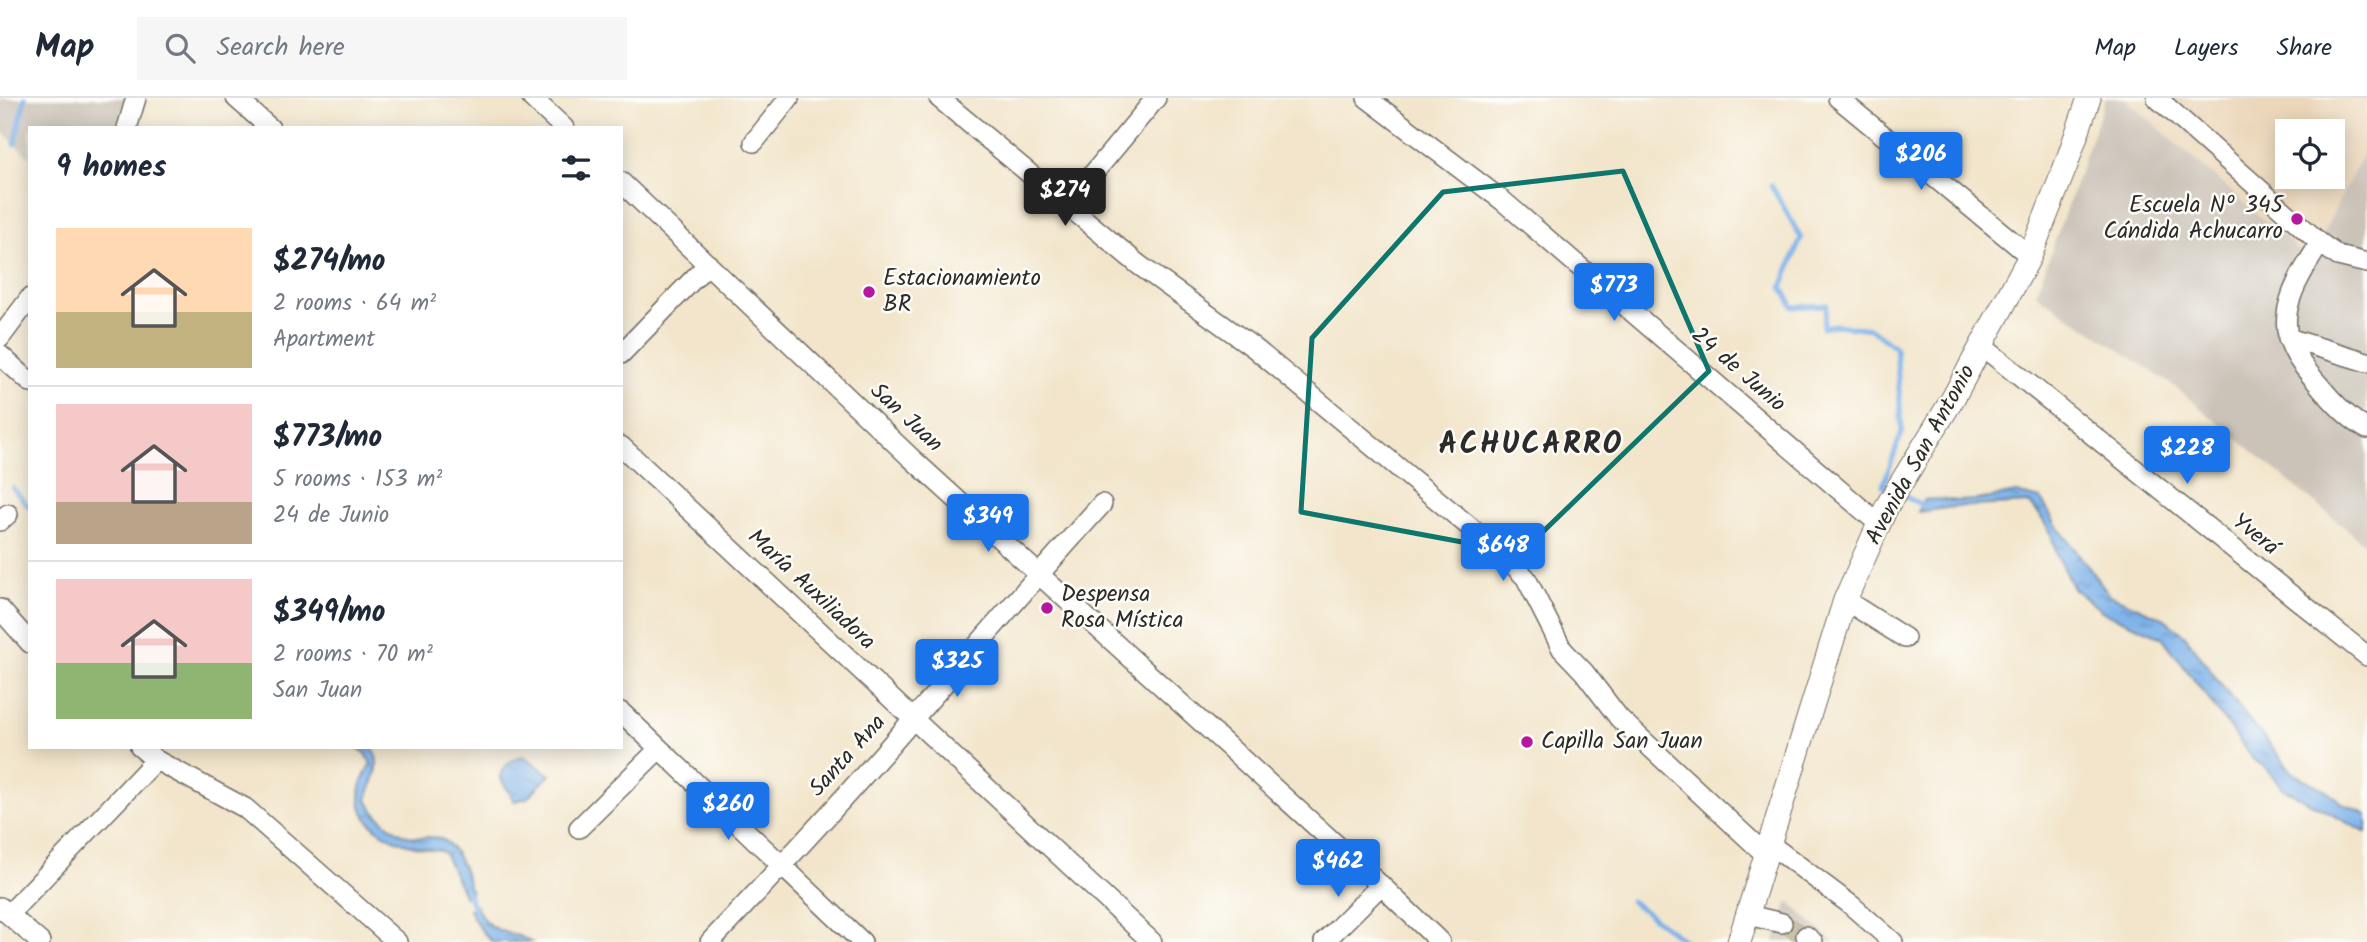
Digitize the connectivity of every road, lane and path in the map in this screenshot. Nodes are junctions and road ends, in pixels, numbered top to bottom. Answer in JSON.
{"nodes":[{"id":1,"x":136,"y":98,"type":"edge"},
{"id":2,"x":236,"y":98,"type":"edge"},
{"id":3,"x":532,"y":98,"type":"edge"},
{"id":4,"x":789,"y":98,"type":"edge"},
{"id":5,"x":939,"y":98,"type":"edge"},
{"id":6,"x":1156,"y":98,"type":"edge"},
{"id":7,"x":1367,"y":98,"type":"edge"},
{"id":8,"x":1838,"y":98,"type":"edge"},
{"id":9,"x":2089,"y":98,"type":"edge"},
{"id":10,"x":2157,"y":98,"type":"edge"},
{"id":11,"x":128,"y":126,"type":"edge"},
{"id":12,"x":268,"y":126,"type":"edge"},
{"id":13,"x":562,"y":126,"type":"edge"},
{"id":14,"x":754,"y":142,"type":"dead end"},
{"id":15,"x":623,"y":184,"type":"edge"},
{"id":16,"x":1068,"y":204,"type":"junction"},
{"id":17,"x":2320,"y":243,"type":"junction"},
{"id":18,"x":2030,"y":256,"type":"junction"},
{"id":19,"x":2367,"y":262,"type":"edge"},
{"id":20,"x":708,"y":264,"type":"junction"},
{"id":21,"x":28,"y":301,"type":"edge"},
{"id":22,"x":0,"y":338,"type":"edge"},
{"id":23,"x":2288,"y":338,"type":"junction"},
{"id":24,"x":1982,"y":346,"type":"junction"},
{"id":25,"x":623,"y":352,"type":"edge"},
{"id":26,"x":0,"y":355,"type":"edge"},
{"id":27,"x":2367,"y":362,"type":"edge"},
{"id":28,"x":28,"y":380,"type":"edge"},
{"id":29,"x":2367,"y":429,"type":"edge"},
{"id":30,"x":623,"y":448,"type":"edge"},
{"id":31,"x":1102,"y":505,"type":"dead end"},
{"id":32,"x":1883,"y":515,"type":"junction"},
{"id":33,"x":1039,"y":572,"type":"junction"},
{"id":34,"x":1845,"y":600,"type":"junction"},
{"id":35,"x":0,"y":609,"type":"edge"},
{"id":36,"x":1905,"y":638,"type":"dead end"},
{"id":37,"x":28,"y":641,"type":"edge"},
{"id":38,"x":2367,"y":656,"type":"edge"},
{"id":39,"x":623,"y":714,"type":"edge"},
{"id":40,"x":914,"y":719,"type":"junction"},
{"id":41,"x":142,"y":749,"type":"edge"},
{"id":42,"x":659,"y":749,"type":"junction"},
{"id":43,"x":156,"y":760,"type":"junction"},
{"id":44,"x":579,"y":828,"type":"dead end"},
{"id":45,"x":1769,"y":850,"type":"junction"},
{"id":46,"x":782,"y":866,"type":"junction"},
{"id":47,"x":1381,"y":885,"type":"junction"},
{"id":48,"x":4,"y":911,"type":"edge"},
{"id":49,"x":1748,"y":915,"type":"junction"},
{"id":50,"x":1782,"y":923,"type":"tunnel mouth"},
{"id":51,"x":40,"y":942,"type":"edge"},
{"id":52,"x":397,"y":942,"type":"edge"},
{"id":53,"x":710,"y":942,"type":"edge"},
{"id":54,"x":862,"y":942,"type":"edge"},
{"id":55,"x":1152,"y":942,"type":"edge"},
{"id":56,"x":1324,"y":942,"type":"edge"},
{"id":57,"x":1440,"y":942,"type":"edge"},
{"id":58,"x":1739,"y":942,"type":"edge"},
{"id":59,"x":1892,"y":942,"type":"edge"}],
"edges":[{"from":1,"to":11,"type":"street"},
{"from":2,"to":12,"type":"street"},
{"from":3,"to":13,"type":"street"},
{"from":4,"to":14,"type":"street"},
{"from":5,"to":16,"type":"street"},
{"from":6,"to":16,"type":"street"},
{"from":7,"to":32,"type":"street","name":"24 de Junio"},
{"from":8,"to":18,"type":"street"},
{"from":9,"to":18,"type":"main road","name":"Avenida San Antonio"},
{"from":10,"to":17,"type":"street"},
{"from":15,"to":20,"type":"street","name":"San Juan"},
{"from":16,"to":45,"type":"street"},
{"from":17,"to":19,"type":"street"},
{"from":17,"to":23,"type":"street"},
{"from":18,"to":24,"type":"main road","name":"Avenida San Antonio"},
{"from":20,"to":25,"type":"street"},
{"from":20,"to":33,"type":"street","name":"San Juan"},
{"from":21,"to":22,"type":"street"},
{"from":23,"to":27,"type":"street"},
{"from":23,"to":29,"type":"street"},
{"from":24,"to":32,"type":"main road","name":"Avenida San Antonio"},
{"from":24,"to":38,"type":"street","name":"Yverá"},
{"from":26,"to":28,"type":"street"},
{"from":30,"to":40,"type":"street","name":"María Auxiliadora"},
{"from":31,"to":33,"type":"street","name":"Santa Ana"},
{"from":32,"to":34,"type":"main road","name":"Avenida San Antonio"},
{"from":33,"to":40,"type":"street","name":"Santa Ana"},
{"from":33,"to":47,"type":"street","name":"San Juan"},
{"from":34,"to":36,"type":"street"},
{"from":34,"to":45,"type":"main road","name":"Avenida San Antonio"},
{"from":35,"to":37,"type":"street"},
{"from":39,"to":42,"type":"street"},
{"from":40,"to":46,"type":"street","name":"Santa Ana"},
{"from":40,"to":55,"type":"street","name":"María Auxiliadora"},
{"from":41,"to":43,"type":"street"},
{"from":42,"to":44,"type":"street"},
{"from":42,"to":46,"type":"street"},
{"from":43,"to":48,"type":"street"},
{"from":43,"to":52,"type":"street"},
{"from":45,"to":49,"type":"main road","name":"Avenida San Antonio"},
{"from":45,"to":59,"type":"street"},
{"from":46,"to":53,"type":"street","name":"Santa Ana"},
{"from":46,"to":54,"type":"street"},
{"from":47,"to":56,"type":"street"},
{"from":47,"to":57,"type":"street","name":"San Juan"},
{"from":48,"to":51,"type":"street"},
{"from":49,"to":50,"type":"street"},
{"from":49,"to":58,"type":"main road","name":"Avenida San Antonio"}]}
